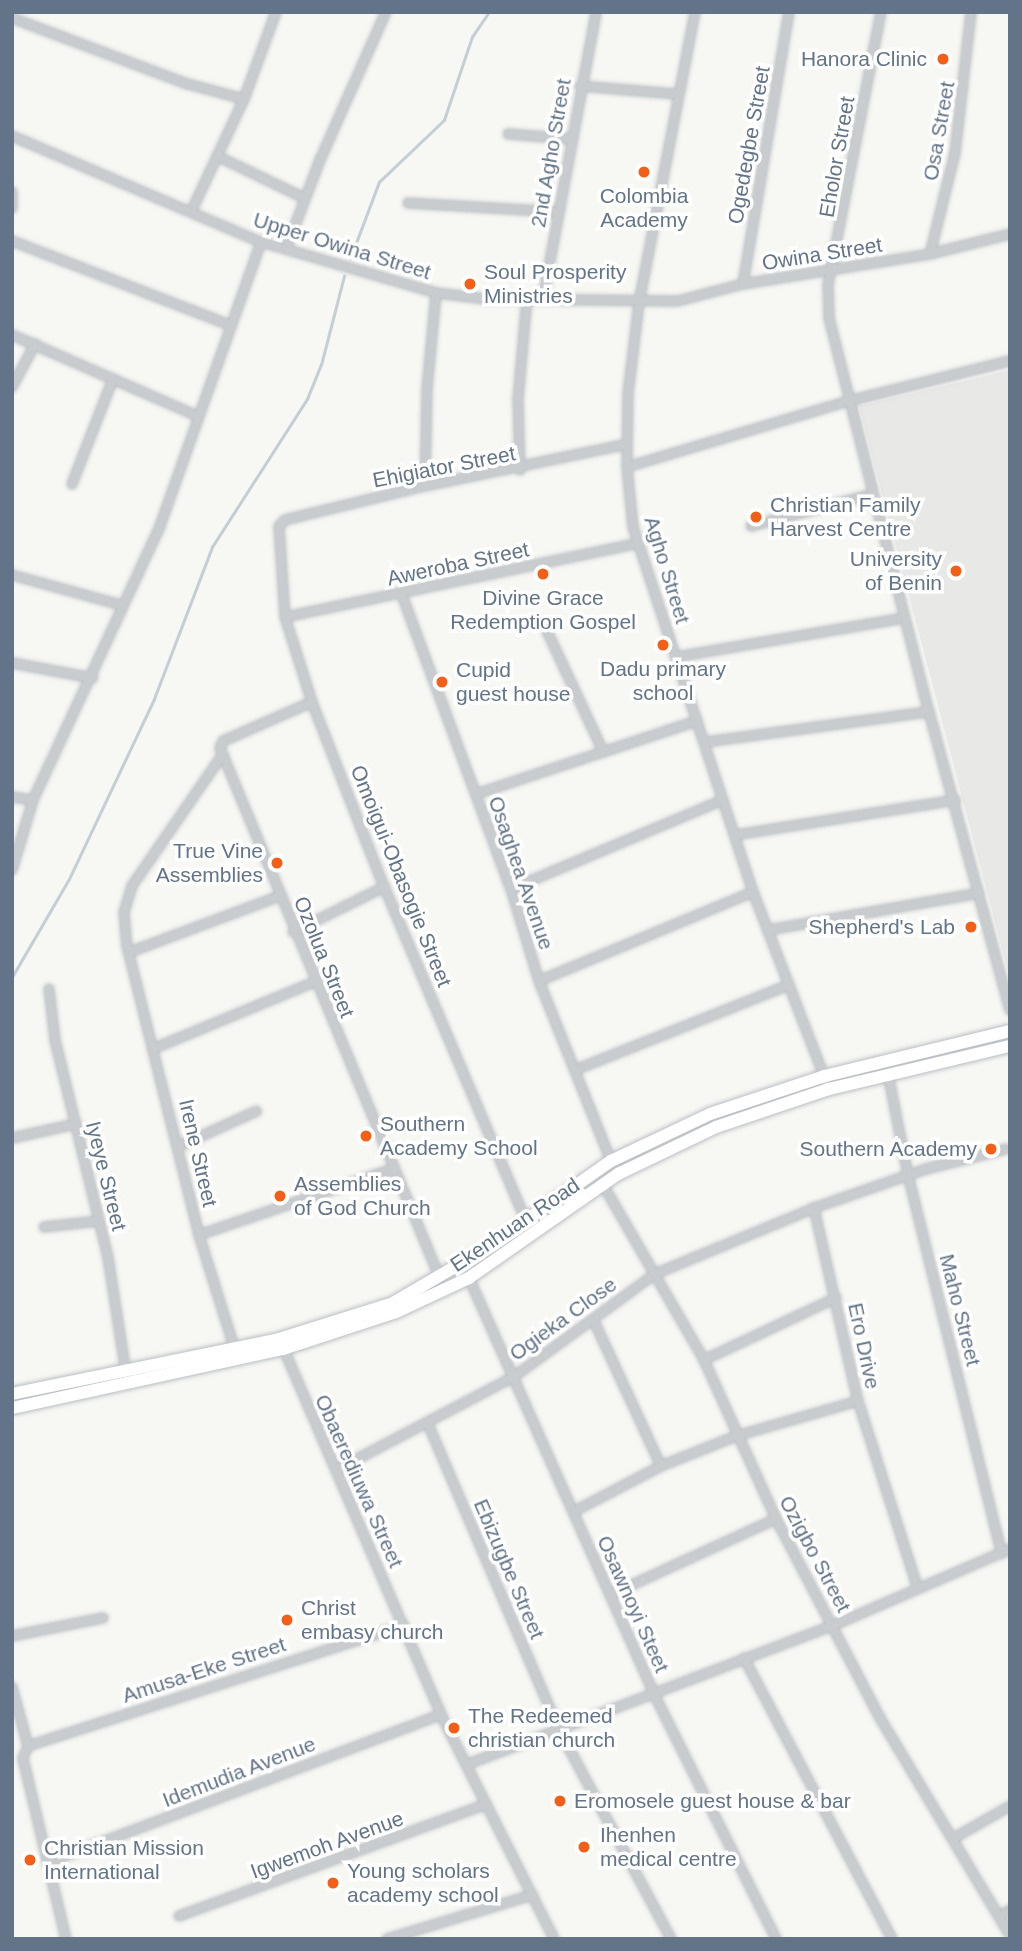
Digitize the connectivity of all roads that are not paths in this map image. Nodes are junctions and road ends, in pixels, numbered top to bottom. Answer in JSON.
{"nodes":[{"id":1,"x":276,"y":12,"type":"edge"},
{"id":2,"x":386,"y":12,"type":"edge"},
{"id":3,"x":596,"y":12,"type":"edge"},
{"id":4,"x":695,"y":12,"type":"edge"},
{"id":5,"x":789,"y":12,"type":"edge"},
{"id":6,"x":881,"y":12,"type":"edge"},
{"id":7,"x":971,"y":12,"type":"edge"},
{"id":8,"x":12,"y":19,"type":"edge"},
{"id":9,"x":580,"y":86,"type":"junction"},
{"id":10,"x":676,"y":94,"type":"junction"},
{"id":11,"x":244,"y":99,"type":"junction"},
{"id":12,"x":508,"y":134,"type":"dead end"},
{"id":13,"x":12,"y":136,"type":"edge"},
{"id":14,"x":572,"y":139,"type":"junction"},
{"id":15,"x":217,"y":156,"type":"junction"},
{"id":16,"x":12,"y":192,"type":"edge"},
{"id":17,"x":304,"y":198,"type":"junction"},
{"id":18,"x":408,"y":203,"type":"dead end"},
{"id":19,"x":12,"y":208,"type":"edge"},
{"id":20,"x":192,"y":210,"type":"junction"},
{"id":21,"x":559,"y":212,"type":"junction"},
{"id":22,"x":1010,"y":234,"type":"edge"},
{"id":23,"x":12,"y":241,"type":"edge"},
{"id":24,"x":261,"y":242,"type":"junction"},
{"id":25,"x":286,"y":249,"type":"junction"},
{"id":26,"x":930,"y":254,"type":"junction"},
{"id":27,"x":835,"y":267,"type":"junction"},
{"id":28,"x":743,"y":284,"type":"junction"},
{"id":29,"x":436,"y":293,"type":"junction"},
{"id":30,"x":527,"y":299,"type":"junction"},
{"id":31,"x":543,"y":299,"type":"junction"},
{"id":32,"x":639,"y":303,"type":"junction"},
{"id":33,"x":230,"y":325,"type":"junction"},
{"id":34,"x":12,"y":335,"type":"edge"},
{"id":35,"x":35,"y":344,"type":"junction"},
{"id":36,"x":1010,"y":361,"type":"edge"},
{"id":37,"x":113,"y":379,"type":"junction"},
{"id":38,"x":12,"y":387,"type":"edge"},
{"id":39,"x":849,"y":401,"type":"junction"},
{"id":40,"x":197,"y":416,"type":"junction"},
{"id":41,"x":627,"y":444,"type":"junction"},
{"id":42,"x":627,"y":467,"type":"junction"},
{"id":43,"x":520,"y":470,"type":"junction"},
{"id":44,"x":72,"y":484,"type":"dead end"},
{"id":45,"x":425,"y":486,"type":"junction"},
{"id":46,"x":873,"y":494,"type":"junction"},
{"id":47,"x":751,"y":526,"type":"dead end"},
{"id":48,"x":278,"y":536,"type":"joint"},
{"id":49,"x":638,"y":543,"type":"junction"},
{"id":50,"x":12,"y":575,"type":"edge"},
{"id":51,"x":401,"y":595,"type":"junction"},
{"id":52,"x":121,"y":605,"type":"junction"},
{"id":53,"x":285,"y":617,"type":"junction"},
{"id":54,"x":905,"y":618,"type":"junction"},
{"id":55,"x":547,"y":631,"type":"dead end"},
{"id":56,"x":676,"y":657,"type":"junction"},
{"id":57,"x":12,"y":663,"type":"edge"},
{"id":58,"x":93,"y":678,"type":"junction"},
{"id":59,"x":312,"y":702,"type":"junction"},
{"id":60,"x":929,"y":712,"type":"junction"},
{"id":61,"x":697,"y":721,"type":"junction"},
{"id":62,"x":706,"y":742,"type":"junction"},
{"id":63,"x":602,"y":749,"type":"junction"},
{"id":64,"x":223,"y":754,"type":"junction"},
{"id":65,"x":476,"y":794,"type":"junction"},
{"id":66,"x":12,"y":797,"type":"edge"},
{"id":67,"x":33,"y":800,"type":"junction"},
{"id":68,"x":723,"y":800,"type":"junction"},
{"id":69,"x":955,"y":800,"type":"junction"},
{"id":70,"x":735,"y":835,"type":"junction"},
{"id":71,"x":12,"y":870,"type":"edge"},
{"id":72,"x":384,"y":887,"type":"junction"},
{"id":73,"x":510,"y":889,"type":"junction"},
{"id":74,"x":753,"y":892,"type":"junction"},
{"id":75,"x":979,"y":893,"type":"junction"},
{"id":76,"x":279,"y":896,"type":"junction"},
{"id":77,"x":768,"y":930,"type":"junction"},
{"id":78,"x":293,"y":932,"type":"junction"},
{"id":79,"x":130,"y":952,"type":"junction"},
{"id":80,"x":539,"y":981,"type":"junction"},
{"id":81,"x":314,"y":982,"type":"junction"},
{"id":82,"x":789,"y":985,"type":"junction"},
{"id":83,"x":49,"y":989,"type":"dead end"},
{"id":84,"x":1010,"y":1010,"type":"edge"},
{"id":85,"x":1010,"y":1031,"type":"edge"},
{"id":86,"x":1010,"y":1046,"type":"edge"},
{"id":87,"x":155,"y":1048,"type":"junction"},
{"id":88,"x":575,"y":1070,"type":"junction"},
{"id":89,"x":888,"y":1074,"type":"junction"},
{"id":90,"x":825,"y":1076,"type":"junction"},
{"id":91,"x":829,"y":1089,"type":"junction"},
{"id":92,"x":257,"y":1111,"type":"dead end"},
{"id":93,"x":76,"y":1124,"type":"junction"},
{"id":94,"x":12,"y":1138,"type":"edge"},
{"id":95,"x":179,"y":1146,"type":"junction"},
{"id":96,"x":1006,"y":1149,"type":"dead end"},
{"id":97,"x":611,"y":1161,"type":"junction"},
{"id":98,"x":393,"y":1169,"type":"junction"},
{"id":99,"x":908,"y":1175,"type":"junction"},
{"id":100,"x":603,"y":1183,"type":"junction"},
{"id":101,"x":814,"y":1208,"type":"junction"},
{"id":102,"x":99,"y":1221,"type":"junction"},
{"id":103,"x":526,"y":1221,"type":"junction"},
{"id":104,"x":44,"y":1227,"type":"dead end"},
{"id":105,"x":199,"y":1235,"type":"junction"},
{"id":106,"x":655,"y":1274,"type":"junction"},
{"id":107,"x":439,"y":1276,"type":"junction"},
{"id":108,"x":469,"y":1278,"type":"junction"},
{"id":109,"x":836,"y":1298,"type":"junction"},
{"id":110,"x":593,"y":1319,"type":"junction"},
{"id":111,"x":281,"y":1344,"type":"junction"},
{"id":112,"x":237,"y":1354,"type":"junction"},
{"id":113,"x":704,"y":1360,"type":"junction"},
{"id":114,"x":126,"y":1373,"type":"junction"},
{"id":115,"x":515,"y":1376,"type":"junction"},
{"id":116,"x":12,"y":1394,"type":"edge"},
{"id":117,"x":858,"y":1401,"type":"junction"},
{"id":118,"x":12,"y":1408,"type":"edge"},
{"id":119,"x":428,"y":1424,"type":"junction"},
{"id":120,"x":736,"y":1436,"type":"junction"},
{"id":121,"x":661,"y":1466,"type":"junction"},
{"id":122,"x":338,"y":1469,"type":"junction"},
{"id":123,"x":573,"y":1512,"type":"junction"},
{"id":124,"x":776,"y":1520,"type":"junction"},
{"id":125,"x":1006,"y":1552,"type":"edge"},
{"id":126,"x":917,"y":1586,"type":"junction"},
{"id":127,"x":612,"y":1594,"type":"junction"},
{"id":128,"x":103,"y":1618,"type":"dead end"},
{"id":129,"x":404,"y":1625,"type":"junction"},
{"id":130,"x":832,"y":1626,"type":"junction"},
{"id":131,"x":12,"y":1636,"type":"edge"},
{"id":132,"x":744,"y":1658,"type":"junction"},
{"id":133,"x":12,"y":1687,"type":"edge"},
{"id":134,"x":653,"y":1692,"type":"junction"},
{"id":135,"x":441,"y":1715,"type":"junction"},
{"id":136,"x":558,"y":1728,"type":"junction"},
{"id":137,"x":28,"y":1746,"type":"junction"},
{"id":138,"x":468,"y":1764,"type":"junction"},
{"id":139,"x":486,"y":1804,"type":"junction"},
{"id":140,"x":1010,"y":1806,"type":"edge"},
{"id":141,"x":954,"y":1838,"type":"junction"},
{"id":142,"x":49,"y":1862,"type":"junction"},
{"id":143,"x":532,"y":1895,"type":"junction"},
{"id":144,"x":1010,"y":1910,"type":"edge"},
{"id":145,"x":179,"y":1916,"type":"dead end"},
{"id":146,"x":1000,"y":1916,"type":"junction"},
{"id":147,"x":1010,"y":1935,"type":"edge"},
{"id":148,"x":66,"y":1939,"type":"edge"},
{"id":149,"x":387,"y":1939,"type":"edge"},
{"id":150,"x":554,"y":1939,"type":"edge"},
{"id":151,"x":671,"y":1939,"type":"edge"},
{"id":152,"x":776,"y":1939,"type":"edge"},
{"id":153,"x":892,"y":1939,"type":"edge"}],
"edges":[{"from":1,"to":11,"type":"street"},
{"from":2,"to":17,"type":"street"},
{"from":3,"to":9,"type":"street","name":"2nd Agho Street"},
{"from":4,"to":10,"type":"street","name":"Agho Street"},
{"from":5,"to":28,"type":"street","name":"Ogedegbe Street"},
{"from":6,"to":27,"type":"street","name":"Eholor Street"},
{"from":7,"to":26,"type":"street","name":"Osa Street"},
{"from":8,"to":11,"type":"street"},
{"from":9,"to":10,"type":"street"},
{"from":9,"to":14,"type":"street","name":"2nd Agho Street"},
{"from":10,"to":32,"type":"street","name":"Agho Street"},
{"from":11,"to":15,"type":"street"},
{"from":12,"to":14,"type":"street"},
{"from":13,"to":20,"type":"street","name":"Upper Owina Street"},
{"from":14,"to":21,"type":"street","name":"2nd Agho Street"},
{"from":15,"to":17,"type":"street"},
{"from":15,"to":20,"type":"street"},
{"from":16,"to":19,"type":"street"},
{"from":17,"to":25,"type":"street"},
{"from":18,"to":21,"type":"street"},
{"from":20,"to":24,"type":"street","name":"Upper Owina Street"},
{"from":21,"to":31,"type":"street","name":"2nd Agho Street"},
{"from":22,"to":26,"type":"street","name":"Owina Street"},
{"from":23,"to":33,"type":"street"},
{"from":24,"to":25,"type":"street","name":"Upper Owina Street"},
{"from":24,"to":33,"type":"street"},
{"from":25,"to":29,"type":"street","name":"Upper Owina Street"},
{"from":26,"to":27,"type":"street","name":"Owina Street"},
{"from":27,"to":28,"type":"street","name":"Owina Street"},
{"from":27,"to":39,"type":"street","name":"Eholor Street"},
{"from":28,"to":32,"type":"street","name":"Owina Street"},
{"from":29,"to":30,"type":"street","name":"Upper Owina Street"},
{"from":29,"to":45,"type":"street"},
{"from":30,"to":31,"type":"street","name":"Upper Owina Street"},
{"from":30,"to":43,"type":"street"},
{"from":31,"to":32,"type":"street","name":"Upper Owina Street"},
{"from":32,"to":41,"type":"street","name":"Agho Street"},
{"from":33,"to":40,"type":"street"},
{"from":34,"to":35,"type":"street"},
{"from":35,"to":37,"type":"street"},
{"from":35,"to":38,"type":"street"},
{"from":36,"to":39,"type":"street"},
{"from":37,"to":40,"type":"street"},
{"from":37,"to":44,"type":"street"},
{"from":39,"to":42,"type":"street"},
{"from":39,"to":46,"type":"street","name":"Eholor Street"},
{"from":40,"to":52,"type":"street"},
{"from":41,"to":42,"type":"street","name":"Agho Street"},
{"from":41,"to":43,"type":"street","name":"Ehigiator Street"},
{"from":42,"to":49,"type":"street","name":"Agho Street"},
{"from":43,"to":45,"type":"street","name":"Ehigiator Street"},
{"from":45,"to":48,"type":"street","name":"Ehigiator Street"},
{"from":46,"to":47,"type":"street"},
{"from":46,"to":54,"type":"street","name":"Eholor Street"},
{"from":48,"to":53,"type":"street","name":"Omoigui-Obasogie Street"},
{"from":49,"to":51,"type":"street","name":"Aweroba Street"},
{"from":49,"to":56,"type":"street","name":"Agho Street"},
{"from":50,"to":52,"type":"street"},
{"from":51,"to":53,"type":"street","name":"Aweroba Street"},
{"from":51,"to":65,"type":"street","name":"Osaghea Avenue"},
{"from":52,"to":58,"type":"street"},
{"from":53,"to":59,"type":"street","name":"Omoigui-Obasogie Street"},
{"from":54,"to":56,"type":"street"},
{"from":54,"to":60,"type":"street","name":"Eholor Street"},
{"from":55,"to":63,"type":"street"},
{"from":56,"to":61,"type":"street","name":"Agho Street"},
{"from":57,"to":58,"type":"street"},
{"from":58,"to":67,"type":"street"},
{"from":59,"to":64,"type":"street"},
{"from":59,"to":72,"type":"street","name":"Omoigui-Obasogie Street"},
{"from":60,"to":62,"type":"street"},
{"from":60,"to":69,"type":"street","name":"Eholor Street"},
{"from":61,"to":62,"type":"street","name":"Agho Street"},
{"from":61,"to":63,"type":"street"},
{"from":62,"to":68,"type":"street","name":"Agho Street"},
{"from":63,"to":65,"type":"street"},
{"from":64,"to":76,"type":"street","name":"Ozolua Street"},
{"from":64,"to":79,"type":"street","name":"Irene Street"},
{"from":65,"to":73,"type":"street","name":"Osaghea Avenue"},
{"from":66,"to":67,"type":"street"},
{"from":67,"to":71,"type":"street"},
{"from":68,"to":70,"type":"street","name":"Agho Street"},
{"from":68,"to":73,"type":"street"},
{"from":69,"to":70,"type":"street"},
{"from":69,"to":75,"type":"street","name":"Eholor Street"},
{"from":70,"to":74,"type":"street","name":"Agho Street"},
{"from":72,"to":78,"type":"street"},
{"from":72,"to":103,"type":"street","name":"Omoigui-Obasogie Street"},
{"from":73,"to":80,"type":"street","name":"Osaghea Avenue"},
{"from":74,"to":77,"type":"street","name":"Agho Street"},
{"from":74,"to":80,"type":"street"},
{"from":75,"to":77,"type":"street"},
{"from":75,"to":84,"type":"street","name":"Eholor Street"},
{"from":76,"to":78,"type":"street","name":"Ozolua Street"},
{"from":76,"to":79,"type":"street"},
{"from":77,"to":82,"type":"street","name":"Agho Street"},
{"from":78,"to":81,"type":"street","name":"Ozolua Street"},
{"from":79,"to":87,"type":"street","name":"Irene Street"},
{"from":80,"to":88,"type":"street","name":"Osaghea Avenue"},
{"from":81,"to":87,"type":"street"},
{"from":81,"to":98,"type":"street","name":"Ozolua Street"},
{"from":82,"to":88,"type":"street"},
{"from":82,"to":90,"type":"street","name":"Agho Street"},
{"from":83,"to":93,"type":"street","name":"Iyeye Street"},
{"from":85,"to":90,"type":"main road","name":"Ekenhuan Road"},
{"from":86,"to":89,"type":"main road","name":"Ekenhuan Road"},
{"from":87,"to":95,"type":"street","name":"Irene Street"},
{"from":88,"to":97,"type":"street","name":"Osaghea Avenue"},
{"from":89,"to":91,"type":"main road","name":"Ekenhuan Road"},
{"from":89,"to":99,"type":"street","name":"Maho Street"},
{"from":90,"to":91,"type":"street","name":"Agho Street"},
{"from":90,"to":97,"type":"main road","name":"Ekenhuan Road"},
{"from":91,"to":100,"type":"main road","name":"Ekenhuan Road"},
{"from":92,"to":95,"type":"street"},
{"from":93,"to":94,"type":"street"},
{"from":93,"to":102,"type":"street","name":"Iyeye Street"},
{"from":95,"to":105,"type":"street","name":"Irene Street"},
{"from":96,"to":99,"type":"street"},
{"from":97,"to":103,"type":"main road","name":"Ekenhuan Road"},
{"from":98,"to":105,"type":"street"},
{"from":98,"to":107,"type":"street","name":"Ozolua Street"},
{"from":99,"to":101,"type":"street"},
{"from":99,"to":125,"type":"street","name":"Maho Street"},
{"from":100,"to":106,"type":"street","name":"Ozigbo Street"},
{"from":100,"to":108,"type":"main road","name":"Ekenhuan Road"},
{"from":101,"to":106,"type":"street","name":"Ogieka Close"},
{"from":101,"to":109,"type":"street","name":"Ero Drive"},
{"from":102,"to":104,"type":"street"},
{"from":102,"to":114,"type":"street","name":"Iyeye Street"},
{"from":103,"to":107,"type":"main road","name":"Ekenhuan Road"},
{"from":105,"to":112,"type":"street","name":"Irene Street"},
{"from":106,"to":110,"type":"street","name":"Ogieka Close"},
{"from":106,"to":113,"type":"street","name":"Ozigbo Street"},
{"from":107,"to":111,"type":"main road","name":"Ekenhuan Road"},
{"from":108,"to":111,"type":"main road","name":"Ekenhuan Road"},
{"from":108,"to":115,"type":"street","name":"Osawnoyi Steet"},
{"from":109,"to":113,"type":"street"},
{"from":109,"to":117,"type":"street","name":"Ero Drive"},
{"from":110,"to":115,"type":"street","name":"Ogieka Close"},
{"from":110,"to":121,"type":"street"},
{"from":111,"to":112,"type":"main road","name":"Ekenhuan Road"},
{"from":111,"to":122,"type":"street","name":"Obaerediuwa Street"},
{"from":112,"to":114,"type":"main road","name":"Ekenhuan Road"},
{"from":112,"to":118,"type":"main road","name":"Ekenhuan Road"},
{"from":113,"to":120,"type":"street","name":"Ozigbo Street"},
{"from":114,"to":116,"type":"main road","name":"Ekenhuan Road"},
{"from":115,"to":119,"type":"street","name":"Ogieka Close"},
{"from":115,"to":123,"type":"street","name":"Osawnoyi Steet"},
{"from":117,"to":120,"type":"street"},
{"from":117,"to":126,"type":"street","name":"Ero Drive"},
{"from":119,"to":122,"type":"street","name":"Ogieka Close"},
{"from":119,"to":136,"type":"street","name":"Ebizugbe Street"},
{"from":120,"to":121,"type":"street"},
{"from":120,"to":124,"type":"street","name":"Ozigbo Street"},
{"from":121,"to":123,"type":"street"},
{"from":122,"to":129,"type":"street","name":"Obaerediuwa Street"},
{"from":123,"to":127,"type":"street","name":"Osawnoyi Steet"},
{"from":124,"to":127,"type":"street"},
{"from":124,"to":130,"type":"street","name":"Ozigbo Street"},
{"from":125,"to":126,"type":"street"},
{"from":126,"to":130,"type":"street"},
{"from":127,"to":134,"type":"street","name":"Osawnoyi Steet"},
{"from":128,"to":131,"type":"street"},
{"from":129,"to":135,"type":"street","name":"Obaerediuwa Street"},
{"from":129,"to":137,"type":"street","name":"Amusa-Eke Street"},
{"from":130,"to":132,"type":"street"},
{"from":130,"to":141,"type":"street","name":"Ozigbo Street"},
{"from":132,"to":134,"type":"street"},
{"from":132,"to":153,"type":"street"},
{"from":133,"to":137,"type":"street"},
{"from":134,"to":136,"type":"street"},
{"from":134,"to":152,"type":"street","name":"Osawnoyi Steet"},
{"from":135,"to":138,"type":"street","name":"Obaerediuwa Street"},
{"from":135,"to":142,"type":"street","name":"Idemudia Avenue"},
{"from":136,"to":138,"type":"street"},
{"from":136,"to":151,"type":"street","name":"Ebizugbe Street"},
{"from":137,"to":142,"type":"street"},
{"from":138,"to":139,"type":"street","name":"Obaerediuwa Street"},
{"from":139,"to":143,"type":"street","name":"Obaerediuwa Street"},
{"from":139,"to":145,"type":"street","name":"Igwemoh Avenue"},
{"from":140,"to":141,"type":"street"},
{"from":141,"to":146,"type":"street","name":"Ozigbo Street"},
{"from":142,"to":148,"type":"street"},
{"from":143,"to":149,"type":"street"},
{"from":143,"to":150,"type":"street","name":"Obaerediuwa Street"},
{"from":144,"to":146,"type":"street"},
{"from":146,"to":147,"type":"street","name":"Ozigbo Street"}]}
